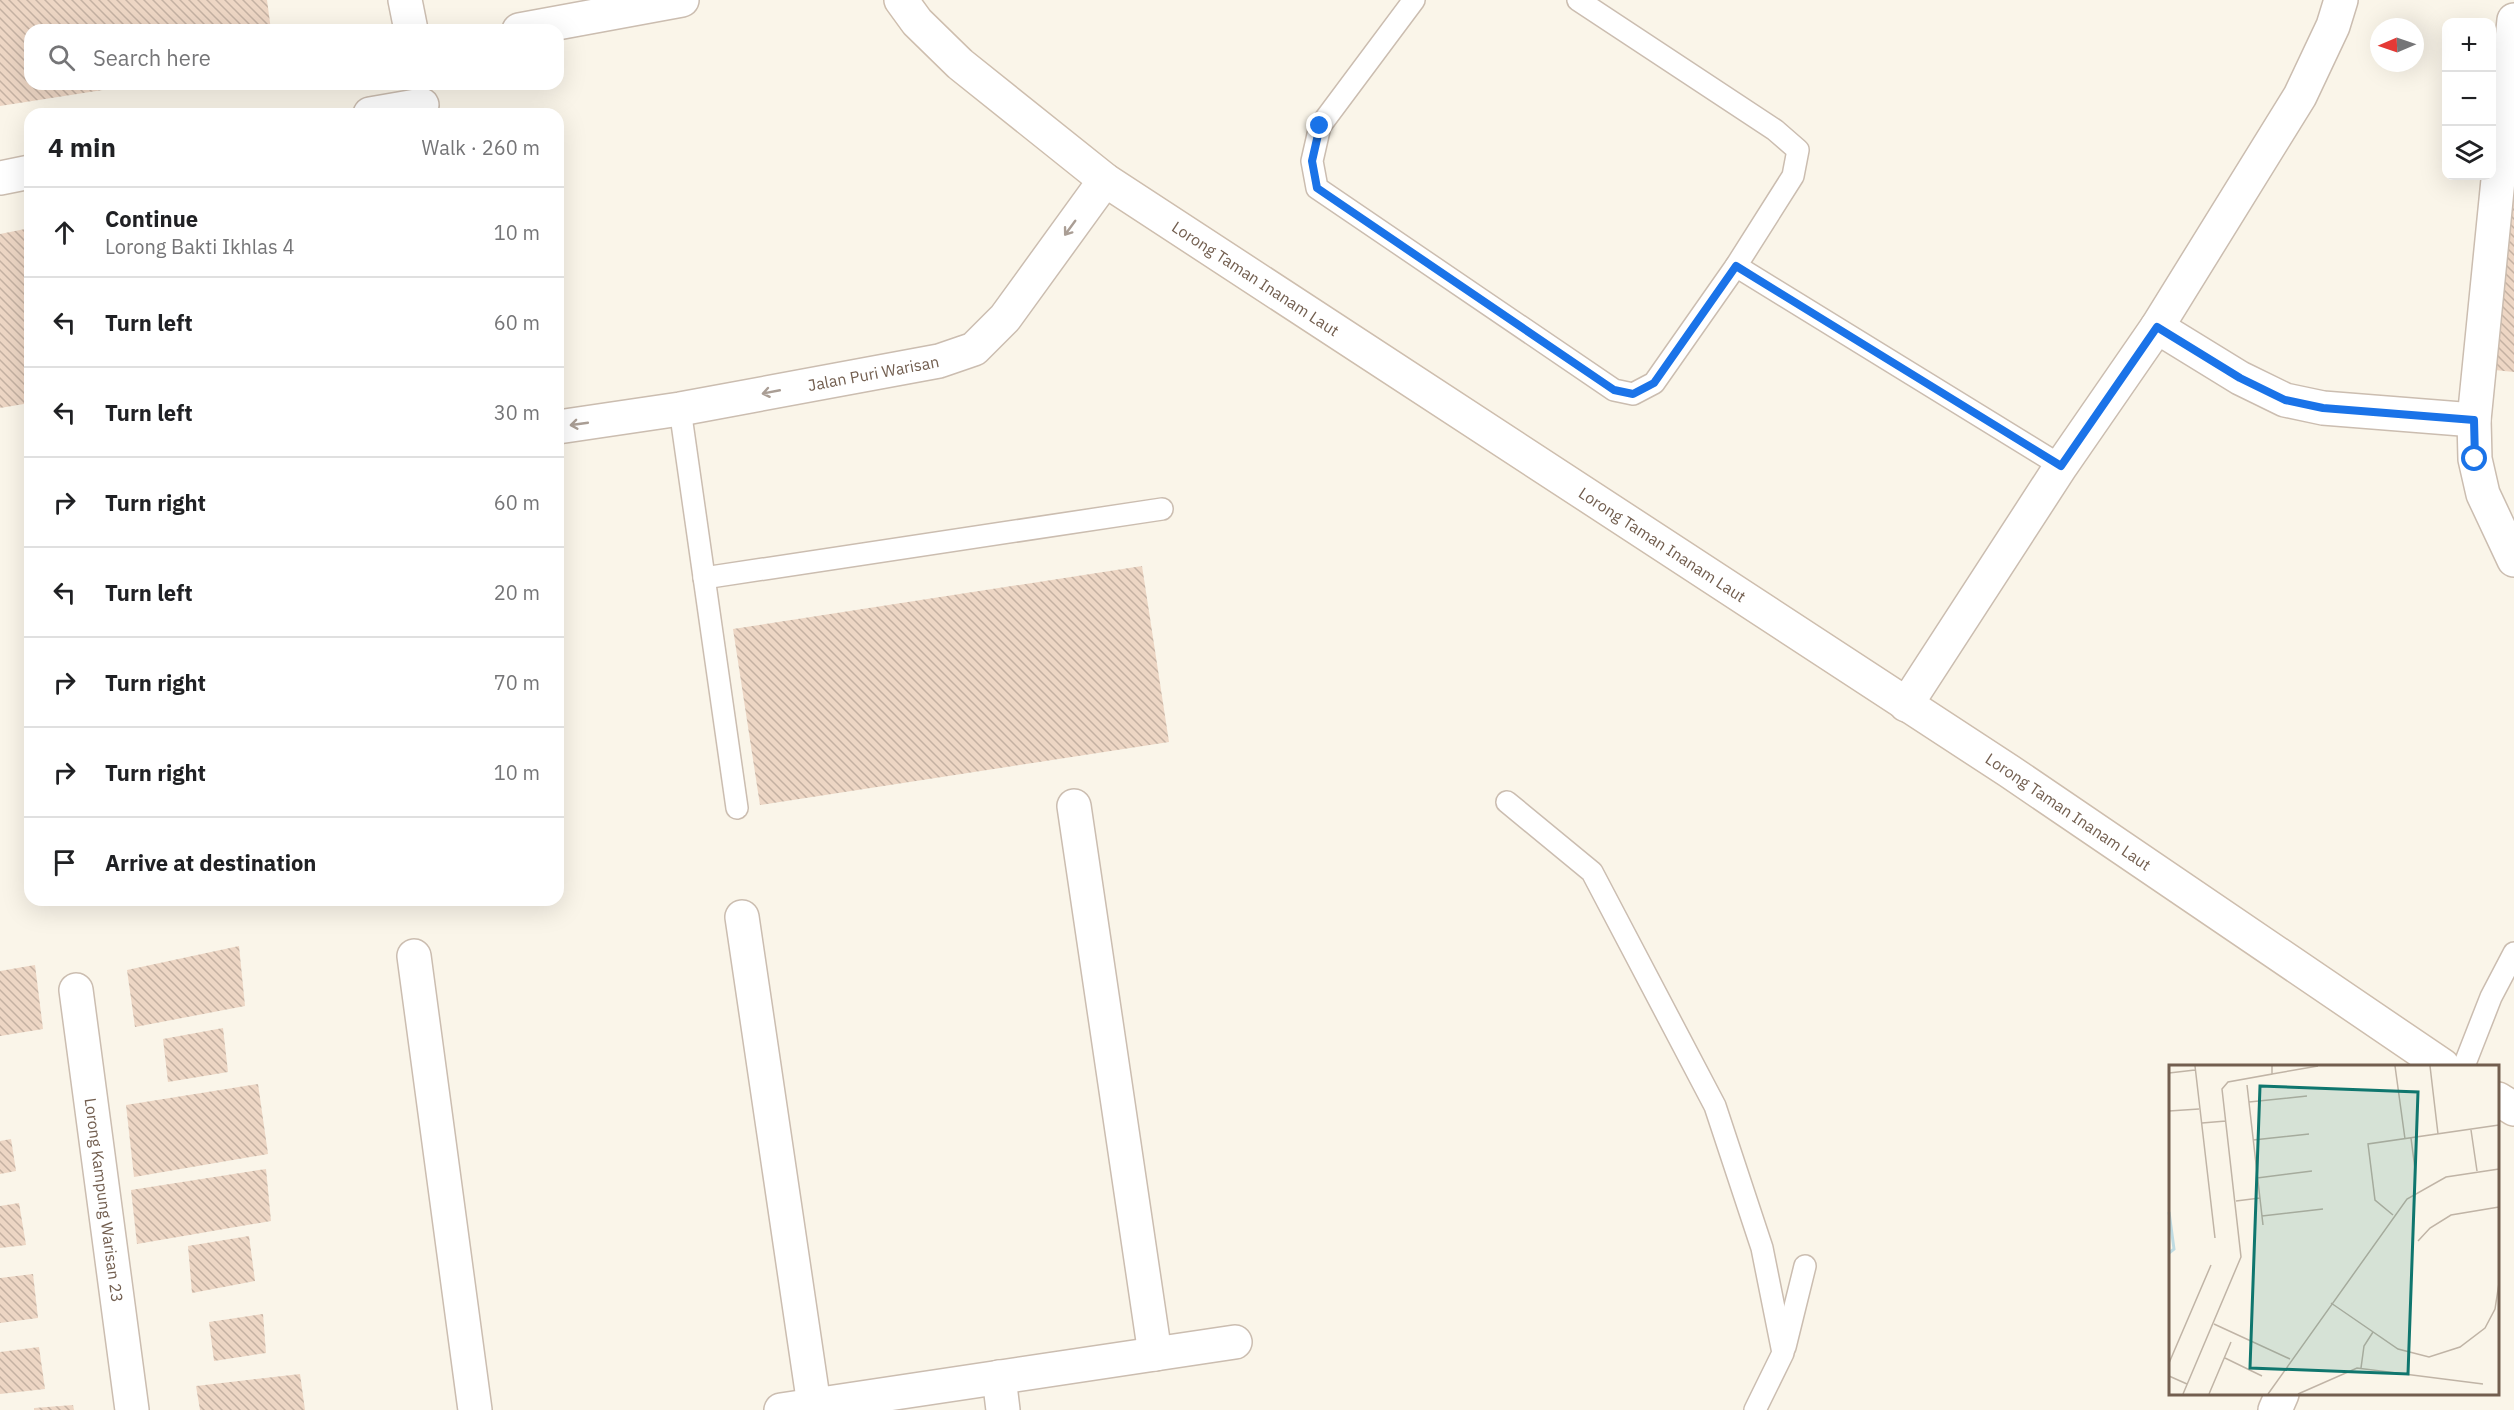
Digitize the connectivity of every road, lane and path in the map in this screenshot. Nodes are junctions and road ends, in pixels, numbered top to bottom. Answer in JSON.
{"nodes":[{"id":1,"x":405,"y":0,"type":"edge"},
{"id":2,"x":682,"y":0,"type":"edge"},
{"id":3,"x":902,"y":0,"type":"edge"},
{"id":4,"x":1414,"y":0,"type":"edge"},
{"id":5,"x":1578,"y":0,"type":"edge"},
{"id":6,"x":2341,"y":0,"type":"edge"},
{"id":7,"x":2514,"y":20,"type":"edge"},
{"id":8,"x":410,"y":24,"type":"edge"},
{"id":9,"x":552,"y":24,"type":"edge"},
{"id":10,"x":421,"y":101,"type":"edge"},
{"id":11,"x":394,"y":108,"type":"edge"},
{"id":12,"x":24,"y":173,"type":"edge"},
{"id":13,"x":0,"y":178,"type":"edge"},
{"id":14,"x":1105,"y":180,"type":"junction"},
{"id":15,"x":1736,"y":266,"type":"junction"},
{"id":16,"x":2157,"y":327,"type":"junction"},
{"id":17,"x":680,"y":410,"type":"junction"},
{"id":18,"x":2474,"y":420,"type":"junction"},
{"id":19,"x":564,"y":426,"type":"edge"},
{"id":20,"x":2061,"y":466,"type":"junction"},
{"id":21,"x":1162,"y":509,"type":"dead end"},
{"id":22,"x":2514,"y":560,"type":"edge"},
{"id":23,"x":704,"y":578,"type":"junction"},
{"id":24,"x":1906,"y":705,"type":"junction"},
{"id":25,"x":1507,"y":802,"type":"dead end"},
{"id":26,"x":1074,"y":806,"type":"dead end"},
{"id":27,"x":737,"y":808,"type":"dead end"},
{"id":28,"x":742,"y":917,"type":"dead end"},
{"id":29,"x":2514,"y":953,"type":"edge"},
{"id":30,"x":414,"y":956,"type":"dead end"},
{"id":31,"x":76,"y":990,"type":"dead end"},
{"id":32,"x":2428,"y":1062,"type":"edge"},
{"id":33,"x":2464,"y":1065,"type":"edge"},
{"id":34,"x":2499,"y":1100,"type":"edge"},
{"id":35,"x":2514,"y":1109,"type":"edge"},
{"id":36,"x":1804,"y":1266,"type":"dead end"},
{"id":37,"x":1235,"y":1342,"type":"dead end"},
{"id":38,"x":1784,"y":1353,"type":"junction"},
{"id":39,"x":1155,"y":1354,"type":"junction"},
{"id":40,"x":999,"y":1377,"type":"junction"},
{"id":41,"x":2282,"y":1395,"type":"edge"},
{"id":42,"x":814,"y":1405,"type":"junction"},
{"id":43,"x":132,"y":1410,"type":"edge"},
{"id":44,"x":475,"y":1410,"type":"edge"},
{"id":45,"x":781,"y":1410,"type":"edge"},
{"id":46,"x":1003,"y":1410,"type":"edge"},
{"id":47,"x":1755,"y":1410,"type":"edge"},
{"id":48,"x":2275,"y":1410,"type":"edge"}],
"edges":[{"from":1,"to":8,"type":"street"},
{"from":2,"to":9,"type":"street"},
{"from":3,"to":14,"type":"street","name":"Lorong Taman Inanam Laut"},
{"from":4,"to":15,"type":"lane"},
{"from":5,"to":15,"type":"lane"},
{"from":6,"to":16,"type":"street"},
{"from":7,"to":18,"type":"street"},
{"from":10,"to":11,"type":"street"},
{"from":12,"to":13,"type":"street"},
{"from":14,"to":17,"type":"street","name":"Jalan Puri Warisan","one_way":true},
{"from":14,"to":24,"type":"street","name":"Lorong Taman Inanam Laut"},
{"from":15,"to":20,"type":"lane"},
{"from":16,"to":18,"type":"street"},
{"from":16,"to":20,"type":"street"},
{"from":17,"to":19,"type":"street","name":"Jalan Puri Warisan","one_way":true},
{"from":17,"to":23,"type":"lane"},
{"from":18,"to":22,"type":"street"},
{"from":20,"to":24,"type":"street"},
{"from":21,"to":23,"type":"lane"},
{"from":23,"to":27,"type":"lane"},
{"from":24,"to":32,"type":"street","name":"Lorong Taman Inanam Laut"},
{"from":25,"to":38,"type":"lane"},
{"from":26,"to":39,"type":"street"},
{"from":28,"to":42,"type":"street"},
{"from":29,"to":33,"type":"lane"},
{"from":30,"to":44,"type":"street"},
{"from":31,"to":43,"type":"street","name":"Lorong Kampung Warisan 23"},
{"from":34,"to":35,"type":"street"},
{"from":36,"to":38,"type":"lane"},
{"from":37,"to":39,"type":"street"},
{"from":38,"to":47,"type":"lane"},
{"from":39,"to":40,"type":"street"},
{"from":40,"to":42,"type":"street"},
{"from":40,"to":46,"type":"street"},
{"from":41,"to":48,"type":"street"},
{"from":42,"to":45,"type":"street"}]}
